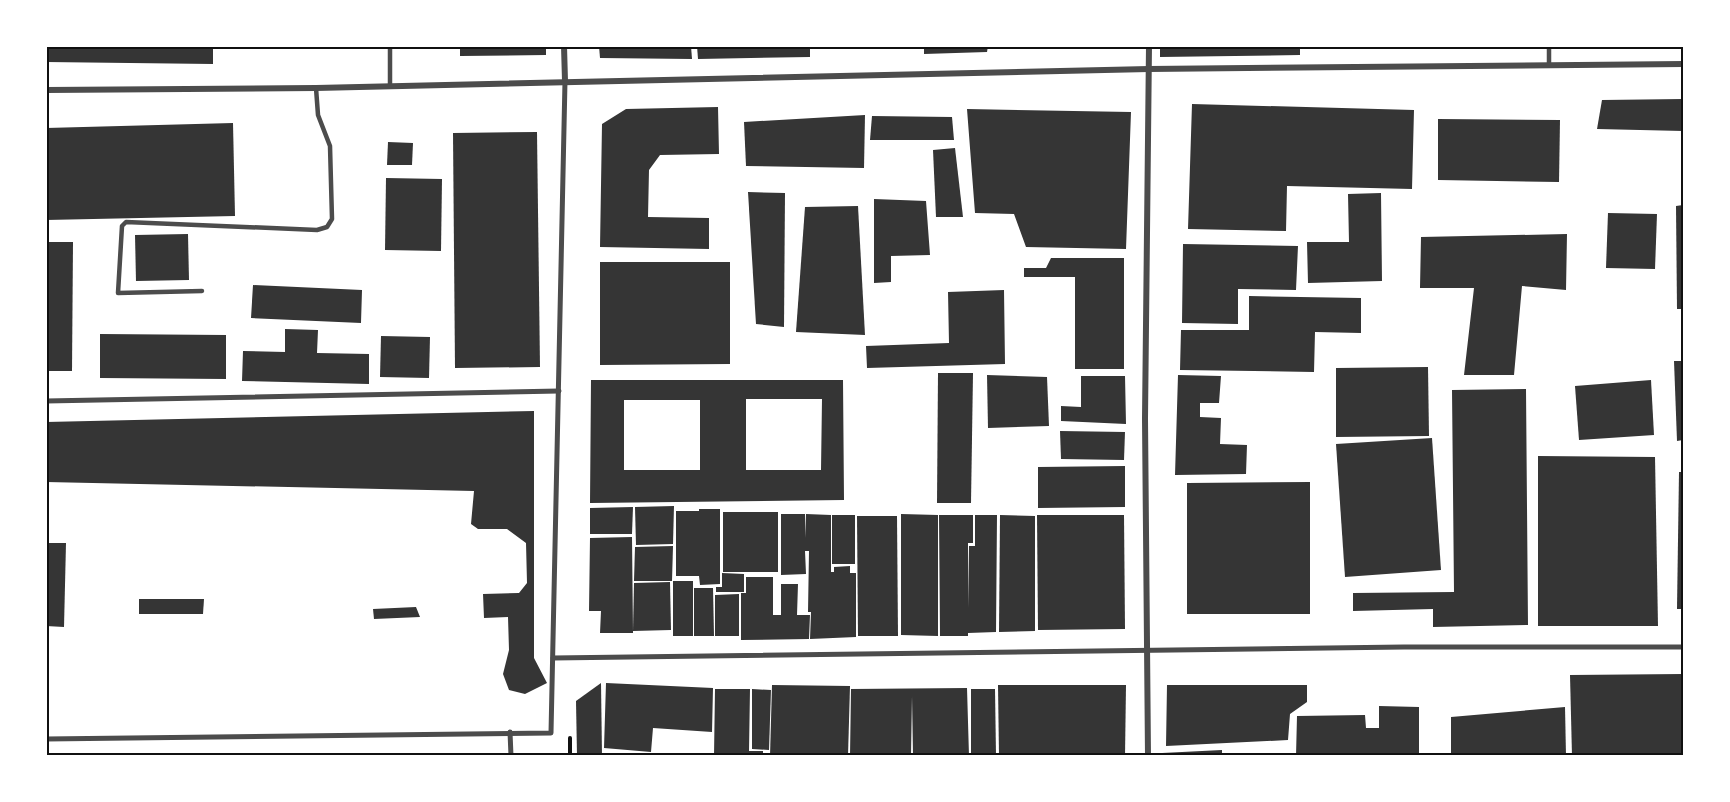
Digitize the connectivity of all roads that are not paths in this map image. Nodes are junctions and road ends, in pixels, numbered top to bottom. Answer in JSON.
{"nodes":[{"id":1,"x":390,"y":46,"type":"edge"},
{"id":2,"x":564,"y":46,"type":"edge"},
{"id":3,"x":1149,"y":46,"type":"edge"},
{"id":4,"x":1549,"y":46,"type":"edge"},
{"id":5,"x":1683,"y":64,"type":"edge"},
{"id":6,"x":1549,"y":65,"type":"junction"},
{"id":7,"x":1149,"y":69,"type":"junction"},
{"id":8,"x":565,"y":81,"type":"junction"},
{"id":9,"x":390,"y":85,"type":"junction"},
{"id":10,"x":316,"y":88,"type":"junction"},
{"id":11,"x":46,"y":90,"type":"edge"},
{"id":12,"x":202,"y":291,"type":"dead end"},
{"id":13,"x":559,"y":391,"type":"junction"},
{"id":14,"x":46,"y":401,"type":"edge"},
{"id":15,"x":1683,"y":647,"type":"edge"},
{"id":16,"x":1148,"y":651,"type":"junction"},
{"id":17,"x":553,"y":658,"type":"junction"},
{"id":18,"x":510,"y":732,"type":"junction"},
{"id":19,"x":46,"y":739,"type":"edge"},
{"id":20,"x":511,"y":756,"type":"edge"},
{"id":21,"x":1148,"y":756,"type":"edge"}],
"edges":[{"from":1,"to":9,"type":"lane"},
{"from":2,"to":8,"type":"street"},
{"from":3,"to":7,"type":"street"},
{"from":4,"to":6,"type":"lane"},
{"from":5,"to":6,"type":"street"},
{"from":6,"to":7,"type":"street"},
{"from":7,"to":8,"type":"street"},
{"from":7,"to":16,"type":"street"},
{"from":8,"to":9,"type":"street"},
{"from":8,"to":13,"type":"street"},
{"from":9,"to":10,"type":"street"},
{"from":10,"to":11,"type":"street"},
{"from":10,"to":12,"type":"lane"},
{"from":13,"to":14,"type":"street"},
{"from":13,"to":17,"type":"street"},
{"from":15,"to":16,"type":"street"},
{"from":16,"to":17,"type":"street"},
{"from":16,"to":21,"type":"street"},
{"from":17,"to":18,"type":"street"},
{"from":18,"to":19,"type":"street"},
{"from":18,"to":20,"type":"street"}]}
